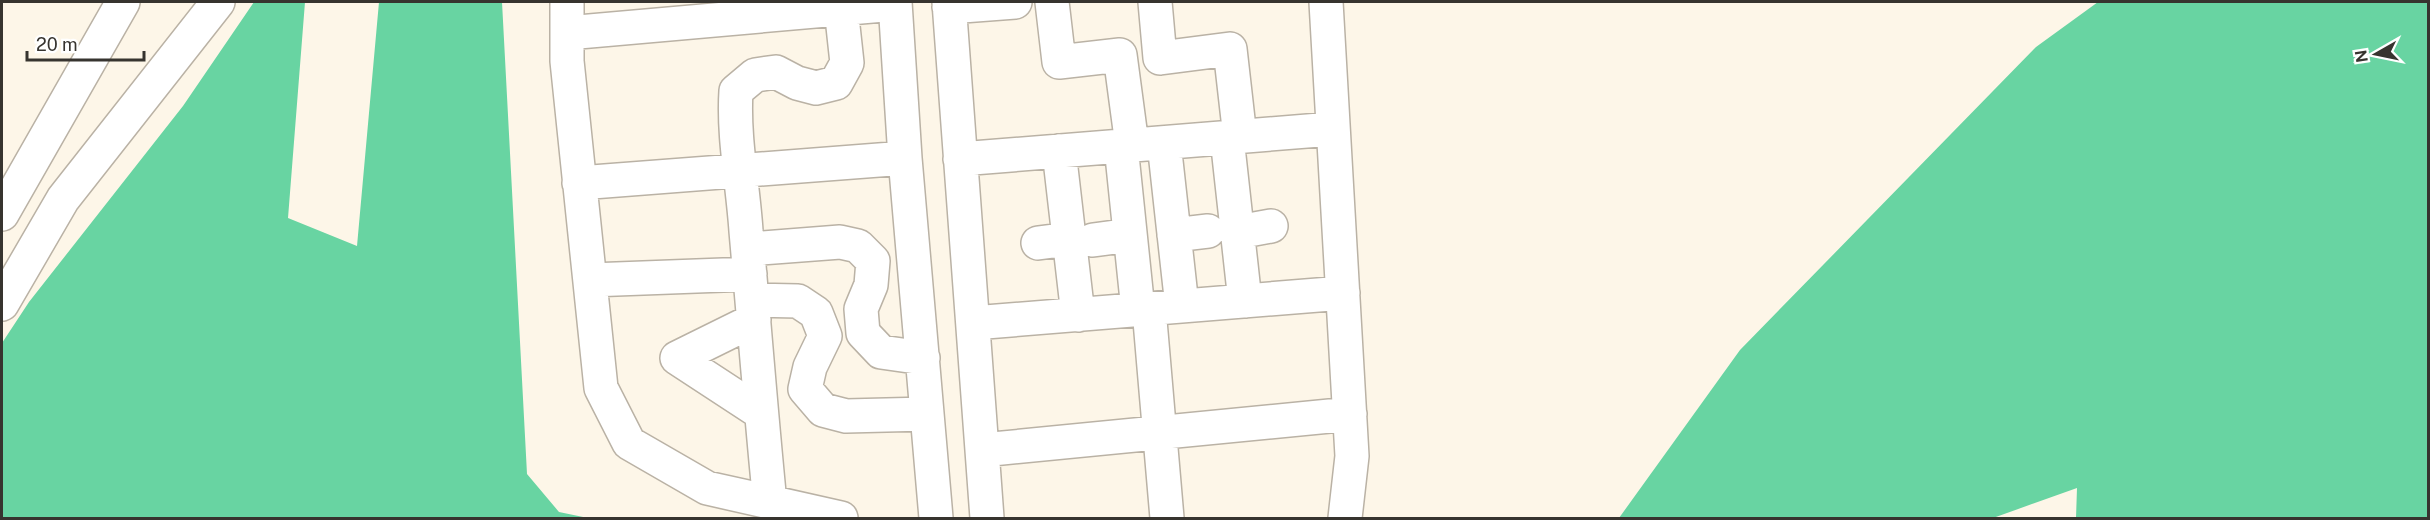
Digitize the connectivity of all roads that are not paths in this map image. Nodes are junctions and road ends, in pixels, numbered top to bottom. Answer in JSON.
{"nodes":[{"id":1,"x":123,"y":2,"type":"edge"},
{"id":2,"x":218,"y":2,"type":"edge"},
{"id":3,"x":1015,"y":2,"type":"edge"},
{"id":4,"x":1052,"y":2,"type":"edge"},
{"id":5,"x":1155,"y":2,"type":"edge"},
{"id":6,"x":1326,"y":2,"type":"edge"},
{"id":7,"x":895,"y":3,"type":"edge"},
{"id":8,"x":949,"y":4,"type":"edge"},
{"id":9,"x":836,"y":6,"type":"edge"},
{"id":10,"x":778,"y":8,"type":"edge"},
{"id":11,"x":664,"y":13,"type":"edge"},
{"id":12,"x":567,"y":17,"type":"edge"},
{"id":13,"x":1332,"y":129,"type":"junction"},
{"id":14,"x":1234,"y":137,"type":"junction"},
{"id":15,"x":1164,"y":143,"type":"junction"},
{"id":16,"x":1126,"y":145,"type":"junction"},
{"id":17,"x":1059,"y":151,"type":"junction"},
{"id":18,"x":905,"y":158,"type":"junction"},
{"id":19,"x":960,"y":159,"type":"junction"},
{"id":20,"x":741,"y":169,"type":"junction"},
{"id":21,"x":579,"y":183,"type":"junction"},
{"id":22,"x":2,"y":214,"type":"edge"},
{"id":23,"x":1271,"y":226,"type":"dead end"},
{"id":24,"x":1223,"y":231,"type":"junction"},
{"id":25,"x":1130,"y":234,"type":"junction"},
{"id":26,"x":1174,"y":235,"type":"junction"},
{"id":27,"x":1067,"y":241,"type":"junction"},
{"id":28,"x":590,"y":280,"type":"junction"},
{"id":29,"x":751,"y":286,"type":"junction"},
{"id":30,"x":1342,"y":293,"type":"junction"},
{"id":31,"x":1245,"y":301,"type":"junction"},
{"id":32,"x":2,"y":304,"type":"edge"},
{"id":33,"x":1182,"y":306,"type":"junction"},
{"id":34,"x":1144,"y":310,"type":"junction"},
{"id":35,"x":1078,"y":315,"type":"junction"},
{"id":36,"x":973,"y":323,"type":"junction"},
{"id":37,"x":922,"y":358,"type":"junction"},
{"id":38,"x":761,"y":413,"type":"junction"},
{"id":39,"x":927,"y":414,"type":"junction"},
{"id":40,"x":1350,"y":414,"type":"junction"},
{"id":41,"x":1160,"y":433,"type":"junction"},
{"id":42,"x":982,"y":450,"type":"junction"},
{"id":43,"x":770,"y":503,"type":"junction"},
{"id":44,"x":841,"y":519,"type":"edge"},
{"id":45,"x":936,"y":519,"type":"edge"},
{"id":46,"x":987,"y":519,"type":"edge"},
{"id":47,"x":1167,"y":519,"type":"edge"},
{"id":48,"x":1345,"y":519,"type":"edge"}],
"edges":[{"from":1,"to":22,"type":"street"},
{"from":2,"to":32,"type":"street"},
{"from":3,"to":8,"type":"street"},
{"from":4,"to":16,"type":"street"},
{"from":5,"to":14,"type":"street"},
{"from":6,"to":13,"type":"street"},
{"from":7,"to":9,"type":"street"},
{"from":7,"to":18,"type":"street"},
{"from":8,"to":19,"type":"street"},
{"from":9,"to":10,"type":"street"},
{"from":9,"to":20,"type":"street"},
{"from":10,"to":11,"type":"street"},
{"from":11,"to":12,"type":"street"},
{"from":12,"to":21,"type":"street"},
{"from":13,"to":14,"type":"street"},
{"from":13,"to":30,"type":"street"},
{"from":14,"to":15,"type":"street"},
{"from":14,"to":24,"type":"street"},
{"from":15,"to":16,"type":"street"},
{"from":15,"to":26,"type":"street"},
{"from":16,"to":17,"type":"street"},
{"from":16,"to":25,"type":"street"},
{"from":17,"to":19,"type":"street"},
{"from":17,"to":27,"type":"street"},
{"from":18,"to":20,"type":"street"},
{"from":18,"to":37,"type":"street"},
{"from":19,"to":36,"type":"street"},
{"from":20,"to":21,"type":"street"},
{"from":20,"to":29,"type":"street"},
{"from":21,"to":28,"type":"street"},
{"from":23,"to":24,"type":"street"},
{"from":24,"to":26,"type":"street"},
{"from":24,"to":31,"type":"street"},
{"from":25,"to":27,"type":"street"},
{"from":25,"to":34,"type":"street"},
{"from":26,"to":33,"type":"street"},
{"from":27,"to":35,"type":"street"},
{"from":28,"to":29,"type":"street"},
{"from":28,"to":43,"type":"street"},
{"from":29,"to":37,"type":"street"},
{"from":29,"to":38,"type":"street"},
{"from":29,"to":38,"type":"street"},
{"from":29,"to":39,"type":"street"},
{"from":30,"to":31,"type":"street"},
{"from":30,"to":40,"type":"street"},
{"from":31,"to":33,"type":"street"},
{"from":33,"to":34,"type":"street"},
{"from":34,"to":35,"type":"street"},
{"from":34,"to":41,"type":"street"},
{"from":35,"to":36,"type":"street"},
{"from":36,"to":42,"type":"street"},
{"from":37,"to":39,"type":"street"},
{"from":38,"to":43,"type":"street"},
{"from":39,"to":45,"type":"street"},
{"from":40,"to":41,"type":"street"},
{"from":40,"to":48,"type":"street"},
{"from":41,"to":42,"type":"street"},
{"from":41,"to":47,"type":"street"},
{"from":42,"to":46,"type":"street"},
{"from":43,"to":44,"type":"street"}]}
